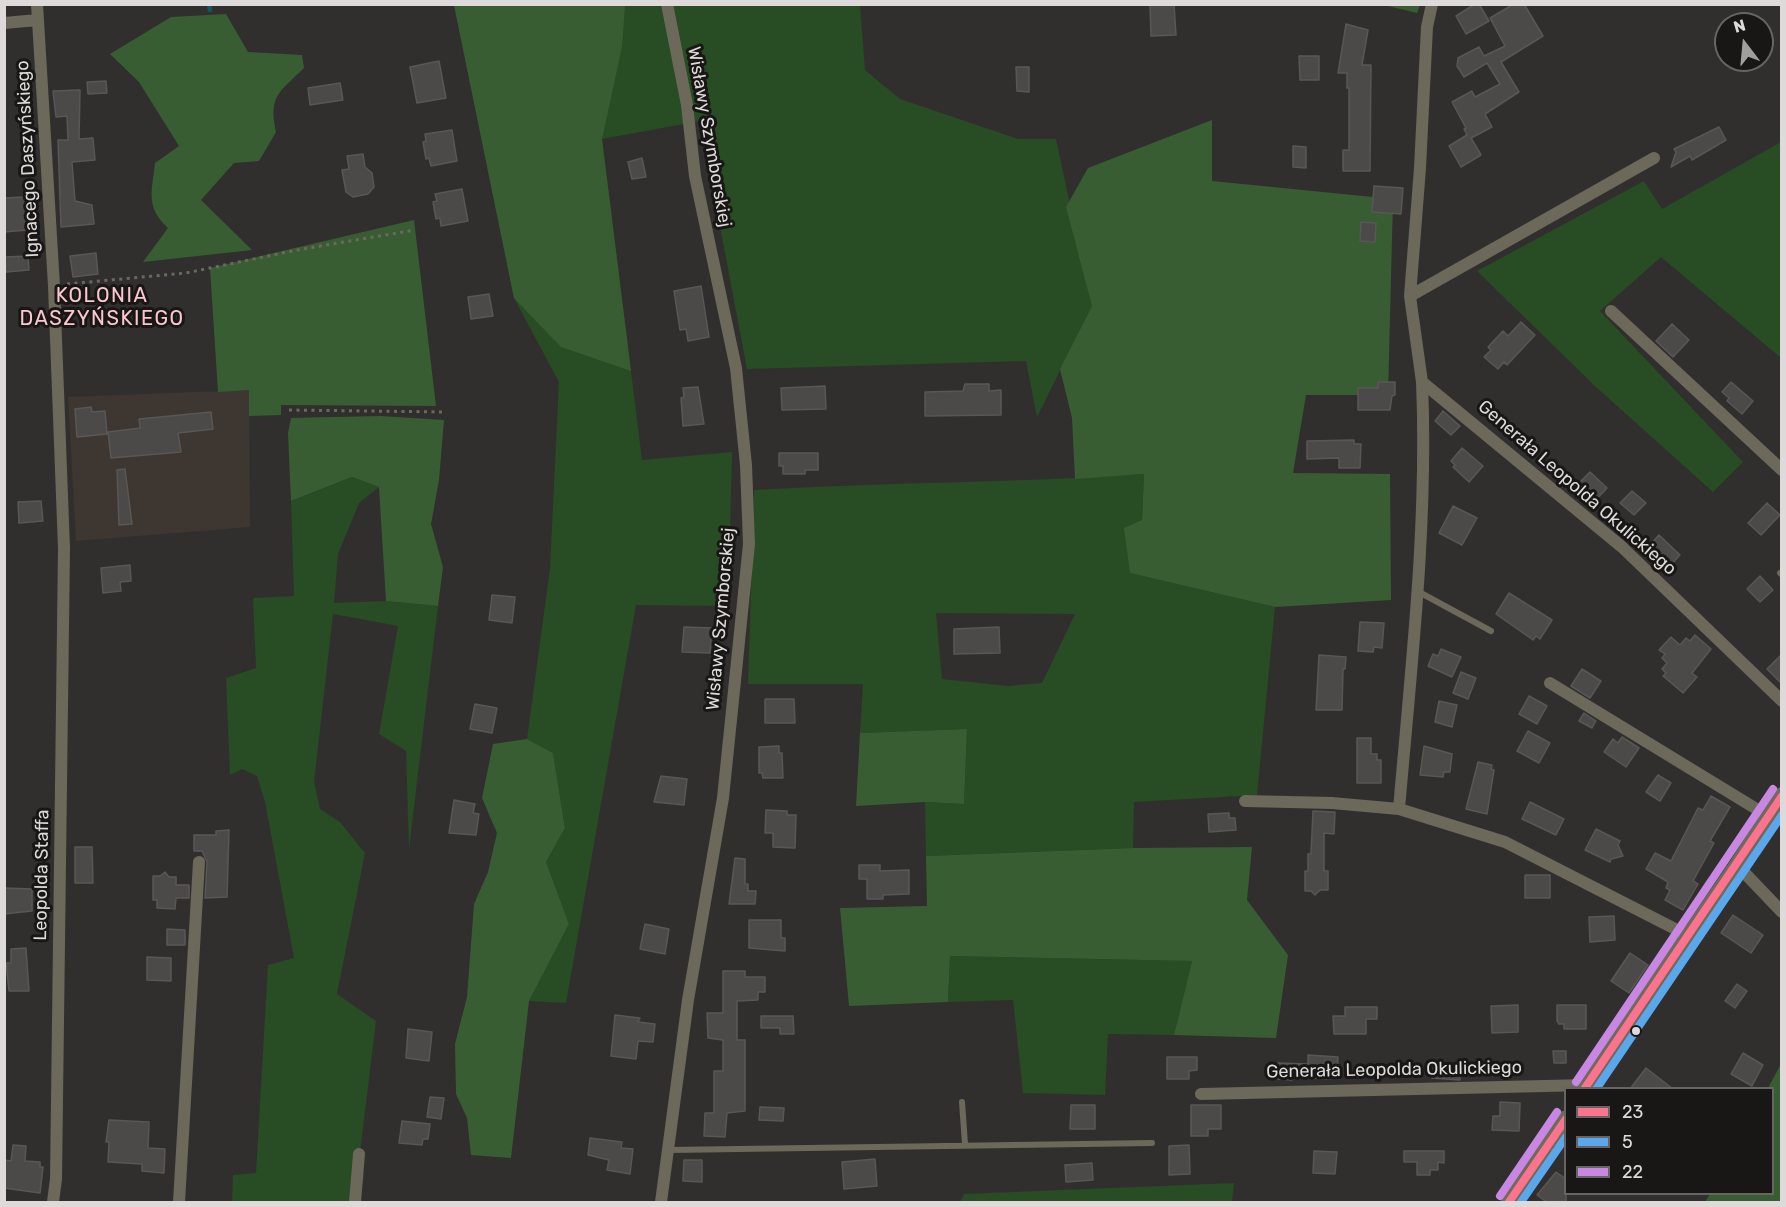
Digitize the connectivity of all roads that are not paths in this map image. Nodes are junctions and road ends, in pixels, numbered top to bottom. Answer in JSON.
{"nodes":[{"id":1,"x":37,"y":4,"type":"edge"},
{"id":2,"x":667,"y":4,"type":"edge"},
{"id":3,"x":1432,"y":4,"type":"edge"},
{"id":4,"x":38,"y":20,"type":"junction"},
{"id":5,"x":4,"y":23,"type":"edge"},
{"id":6,"x":1654,"y":158,"type":"dead end"},
{"id":7,"x":1410,"y":296,"type":"junction"},
{"id":8,"x":1611,"y":311,"type":"dead end"},
{"id":9,"x":1422,"y":382,"type":"junction"},
{"id":10,"x":1782,"y":470,"type":"edge"},
{"id":11,"x":63,"y":548,"type":"joint"},
{"id":12,"x":1418,"y":591,"type":"junction"},
{"id":13,"x":1491,"y":631,"type":"dead end"},
{"id":14,"x":1550,"y":683,"type":"dead end"},
{"id":15,"x":1782,"y":701,"type":"edge"},
{"id":16,"x":1781,"y":796,"type":"edge"},
{"id":17,"x":1245,"y":801,"type":"dead end"},
{"id":18,"x":1398,"y":809,"type":"junction"},
{"id":19,"x":1768,"y":816,"type":"junction"},
{"id":20,"x":199,"y":862,"type":"dead end"},
{"id":21,"x":1737,"y":865,"type":"junction"},
{"id":22,"x":1782,"y":912,"type":"edge"},
{"id":23,"x":1689,"y":936,"type":"junction"},
{"id":24,"x":1564,"y":1087,"type":"edge"},
{"id":25,"x":1587,"y":1087,"type":"edge"},
{"id":26,"x":1201,"y":1094,"type":"dead end"},
{"id":27,"x":962,"y":1102,"type":"dead end"},
{"id":28,"x":1564,"y":1121,"type":"edge"},
{"id":29,"x":1152,"y":1143,"type":"dead end"},
{"id":30,"x":965,"y":1144,"type":"junction"},
{"id":31,"x":670,"y":1150,"type":"junction"},
{"id":32,"x":359,"y":1154,"type":"dead end"},
{"id":33,"x":53,"y":1203,"type":"edge"},
{"id":34,"x":179,"y":1203,"type":"edge"},
{"id":35,"x":355,"y":1203,"type":"edge"},
{"id":36,"x":661,"y":1203,"type":"edge"},
{"id":37,"x":1509,"y":1203,"type":"edge"}],
"edges":[{"from":1,"to":4,"type":"street","name":"Ignacego Daszyńskiego"},
{"from":2,"to":31,"type":"street","name":"Wisławy Szymborskiej"},
{"from":3,"to":7,"type":"street"},
{"from":4,"to":5,"type":"street"},
{"from":4,"to":11,"type":"street","name":"Ignacego Daszyńskiego"},
{"from":6,"to":7,"type":"street"},
{"from":7,"to":9,"type":"street"},
{"from":8,"to":10,"type":"street"},
{"from":9,"to":12,"type":"street"},
{"from":9,"to":15,"type":"street","name":"Generała Leopolda Okulickiego"},
{"from":11,"to":33,"type":"street","name":"Leopolda Staffa"},
{"from":12,"to":13,"type":"lane"},
{"from":12,"to":18,"type":"street"},
{"from":14,"to":19,"type":"street"},
{"from":16,"to":19,"type":"street","name":"Generała Leopolda Okulickiego"},
{"from":17,"to":18,"type":"street"},
{"from":18,"to":23,"type":"street"},
{"from":19,"to":21,"type":"street","name":"Generała Leopolda Okulickiego"},
{"from":20,"to":34,"type":"street"},
{"from":21,"to":22,"type":"street"},
{"from":21,"to":23,"type":"street","name":"Generała Leopolda Okulickiego"},
{"from":23,"to":25,"type":"street","name":"Generała Leopolda Okulickiego"},
{"from":24,"to":26,"type":"street","name":"Generała Leopolda Okulickiego"},
{"from":27,"to":30,"type":"lane"},
{"from":28,"to":37,"type":"street"},
{"from":29,"to":30,"type":"lane"},
{"from":30,"to":31,"type":"lane"},
{"from":31,"to":36,"type":"street","name":"Wisławy Szymborskiej"},
{"from":32,"to":35,"type":"street"}]}
